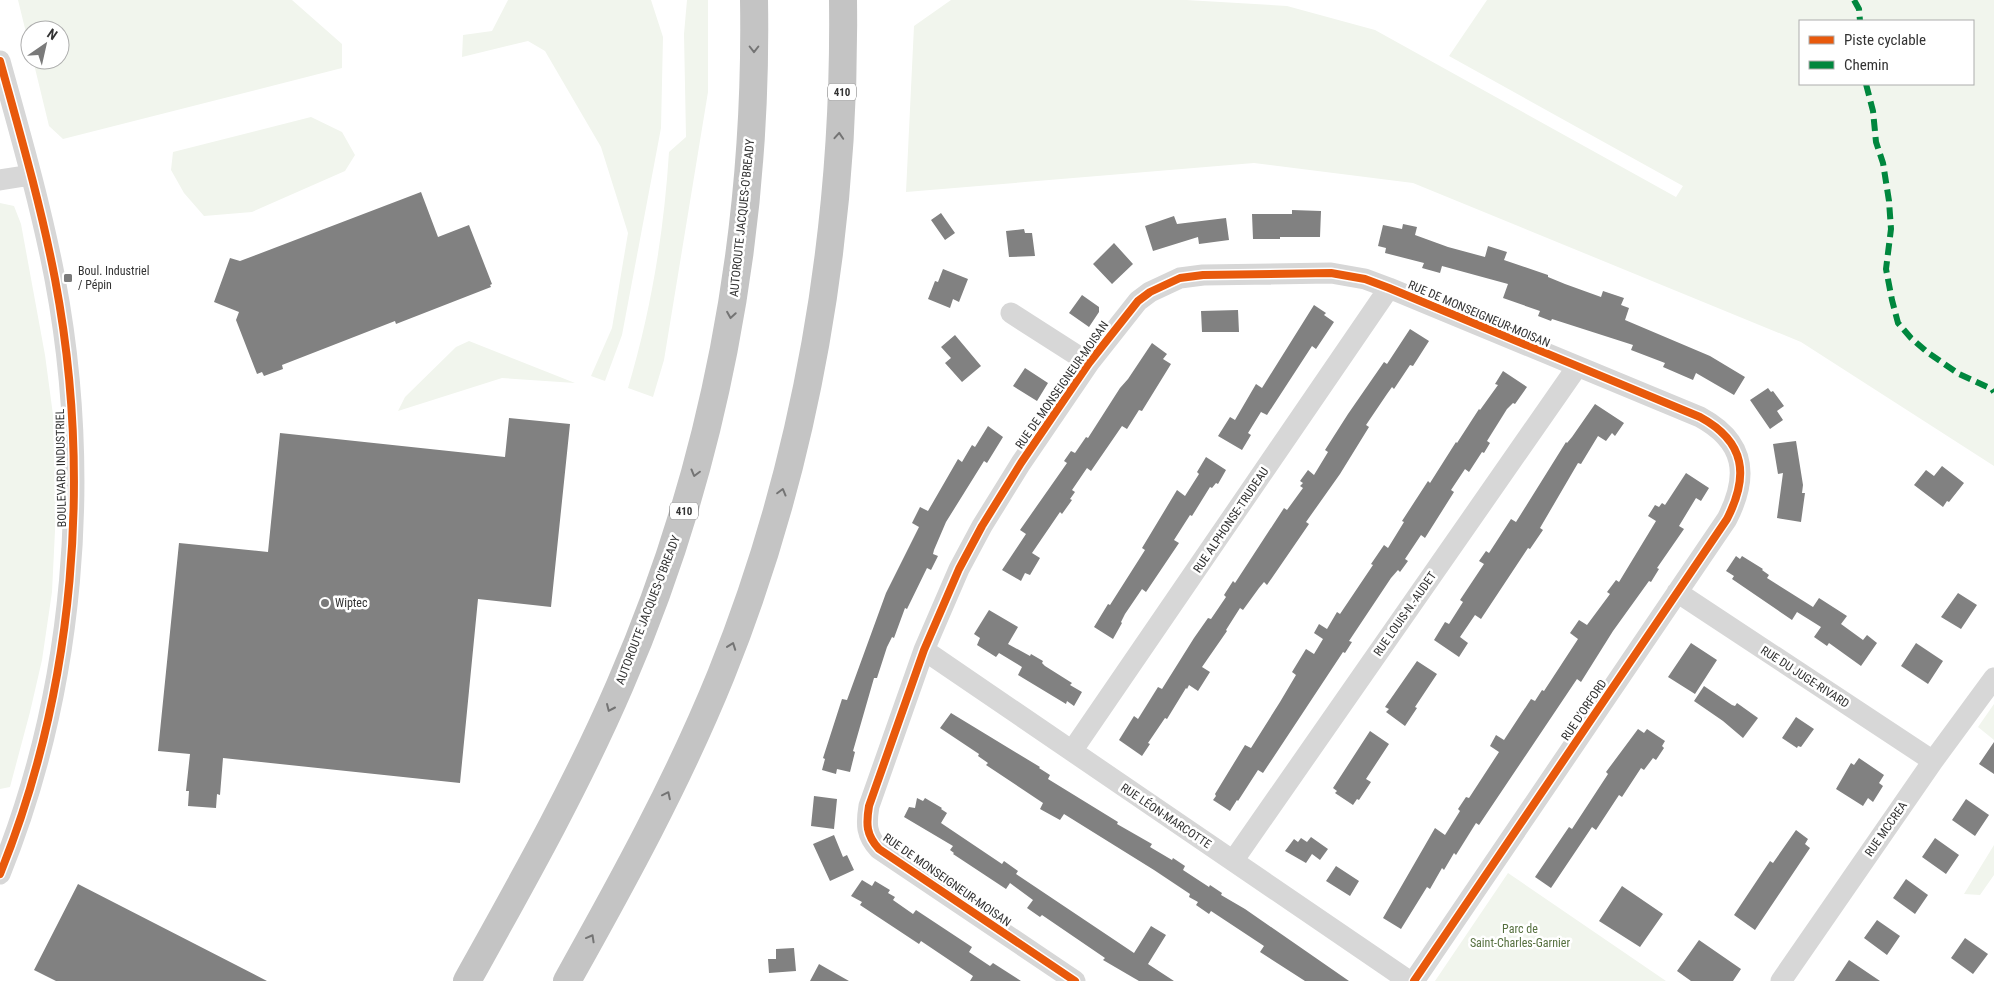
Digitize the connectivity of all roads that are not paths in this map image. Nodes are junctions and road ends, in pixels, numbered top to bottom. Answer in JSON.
{"nodes":[{"id":1,"x":754,"y":0,"type":"edge"},
{"id":2,"x":843,"y":0,"type":"edge"},
{"id":3,"x":0,"y":61,"type":"edge"},
{"id":4,"x":31,"y":175,"type":"junction"},
{"id":5,"x":0,"y":180,"type":"edge"},
{"id":6,"x":1389,"y":288,"type":"junction"},
{"id":7,"x":1011,"y":313,"type":"dead end"},
{"id":8,"x":1090,"y":363,"type":"junction"},
{"id":9,"x":1577,"y":367,"type":"junction"},
{"id":10,"x":1730,"y":441,"type":"joint"},
{"id":11,"x":1677,"y":592,"type":"junction"},
{"id":12,"x":924,"y":650,"type":"junction"},
{"id":13,"x":1994,"y":678,"type":"edge"},
{"id":14,"x":1072,"y":751,"type":"junction"},
{"id":15,"x":1933,"y":761,"type":"junction"},
{"id":16,"x":1233,"y":861,"type":"junction"},
{"id":17,"x":0,"y":874,"type":"edge"},
{"id":18,"x":467,"y":981,"type":"edge"},
{"id":19,"x":568,"y":981,"type":"edge"},
{"id":20,"x":1075,"y":981,"type":"edge"},
{"id":21,"x":1409,"y":981,"type":"edge"},
{"id":22,"x":1414,"y":981,"type":"edge"},
{"id":23,"x":1781,"y":981,"type":"edge"}],
"edges":[{"from":1,"to":18,"type":"highway","name":"AUTOROUTE JACQUES-O'BREADY","number":"410","one_way":true},
{"from":19,"to":2,"type":"highway","number":"410","one_way":true},
{"from":3,"to":4,"type":"street","name":"BOULEVARD INDUSTRIEL"},
{"from":4,"to":5,"type":"street"},
{"from":4,"to":17,"type":"street","name":"BOULEVARD INDUSTRIEL"},
{"from":6,"to":8,"type":"street","name":"RUE DE MONSEIGNEUR-MOISAN"},
{"from":6,"to":9,"type":"street","name":"RUE DE MONSEIGNEUR-MOISAN"},
{"from":6,"to":14,"type":"street","name":"RUE ALPHONSE-TRUDEAU"},
{"from":7,"to":8,"type":"street"},
{"from":8,"to":12,"type":"street","name":"RUE DE MONSEIGNEUR-MOISAN"},
{"from":9,"to":10,"type":"street","name":"RUE DE MONSEIGNEUR-MOISAN"},
{"from":9,"to":16,"type":"street","name":"RUE LOUIS-N.-AUDET"},
{"from":10,"to":11,"type":"street","name":"RUE D'ORFORD"},
{"from":11,"to":15,"type":"street","name":"RUE DU JUGE-RIVARD"},
{"from":11,"to":22,"type":"street","name":"RUE D'ORFORD"},
{"from":12,"to":14,"type":"street","name":"RUE LÉON-MARCOTTE"},
{"from":12,"to":20,"type":"street","name":"RUE DE MONSEIGNEUR-MOISAN"},
{"from":13,"to":15,"type":"street","name":"RUE MCCREA"},
{"from":14,"to":16,"type":"street","name":"RUE LÉON-MARCOTTE"},
{"from":15,"to":23,"type":"street","name":"RUE MCCREA"},
{"from":16,"to":21,"type":"street","name":"RUE LÉON-MARCOTTE"}]}
